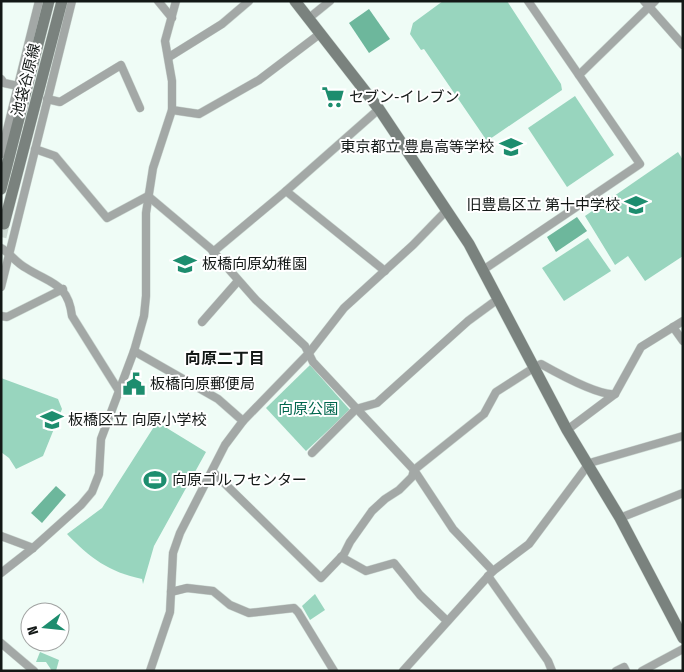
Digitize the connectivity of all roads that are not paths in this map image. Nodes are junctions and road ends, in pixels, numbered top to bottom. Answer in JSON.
{"nodes":[{"id":1,"x":39,"y":1,"type":"edge"},
{"id":2,"x":49,"y":1,"type":"edge"},
{"id":3,"x":62,"y":1,"type":"edge"},
{"id":4,"x":72,"y":1,"type":"edge"},
{"id":5,"x":158,"y":1,"type":"edge"},
{"id":6,"x":176,"y":1,"type":"edge"},
{"id":7,"x":249,"y":1,"type":"edge"},
{"id":8,"x":295,"y":1,"type":"edge"},
{"id":9,"x":330,"y":1,"type":"edge"},
{"id":10,"x":528,"y":1,"type":"edge"},
{"id":11,"x":649,"y":3,"type":"edge"},
{"id":12,"x":172,"y":18,"type":"junction"},
{"id":13,"x":309,"y":18,"type":"junction"},
{"id":14,"x":321,"y":33,"type":"junction"},
{"id":15,"x":683,"y":45,"type":"edge"},
{"id":16,"x":169,"y":57,"type":"junction"},
{"id":17,"x":579,"y":75,"type":"junction"},
{"id":18,"x":1,"y":79,"type":"edge"},
{"id":19,"x":18,"y":86,"type":"junction"},
{"id":20,"x":47,"y":99,"type":"junction"},
{"id":21,"x":140,"y":108,"type":"dead end"},
{"id":22,"x":379,"y":109,"type":"junction"},
{"id":23,"x":172,"y":110,"type":"junction"},
{"id":24,"x":35,"y":149,"type":"junction"},
{"id":25,"x":1,"y":154,"type":"edge"},
{"id":26,"x":1,"y":189,"type":"edge"},
{"id":27,"x":286,"y":191,"type":"junction"},
{"id":28,"x":148,"y":196,"type":"junction"},
{"id":29,"x":447,"y":210,"type":"junction"},
{"id":30,"x":4,"y":224,"type":"dead end"},
{"id":31,"x":1,"y":248,"type":"edge"},
{"id":32,"x":213,"y":252,"type":"junction"},
{"id":33,"x":9,"y":254,"type":"junction"},
{"id":34,"x":483,"y":270,"type":"junction"},
{"id":35,"x":385,"y":271,"type":"junction"},
{"id":36,"x":238,"y":281,"type":"junction"},
{"id":37,"x":1,"y":286,"type":"edge"},
{"id":38,"x":63,"y":289,"type":"junction"},
{"id":39,"x":498,"y":299,"type":"junction"},
{"id":40,"x":1,"y":316,"type":"edge"},
{"id":41,"x":683,"y":321,"type":"edge"},
{"id":42,"x":202,"y":322,"type":"dead end"},
{"id":43,"x":673,"y":327,"type":"junction"},
{"id":44,"x":683,"y":341,"type":"edge"},
{"id":45,"x":134,"y":351,"type":"junction"},
{"id":46,"x":309,"y":353,"type":"junction"},
{"id":47,"x":535,"y":367,"type":"junction"},
{"id":48,"x":119,"y":390,"type":"junction"},
{"id":49,"x":615,"y":394,"type":"junction"},
{"id":50,"x":356,"y":409,"type":"junction"},
{"id":51,"x":243,"y":421,"type":"junction"},
{"id":52,"x":567,"y":430,"type":"junction"},
{"id":53,"x":683,"y":436,"type":"edge"},
{"id":54,"x":312,"y":453,"type":"dead end"},
{"id":55,"x":588,"y":465,"type":"junction"},
{"id":56,"x":414,"y":470,"type":"junction"},
{"id":57,"x":213,"y":472,"type":"junction"},
{"id":58,"x":683,"y":493,"type":"edge"},
{"id":59,"x":620,"y":518,"type":"junction"},
{"id":60,"x":1,"y":536,"type":"edge"},
{"id":61,"x":33,"y":548,"type":"junction"},
{"id":62,"x":341,"y":557,"type":"junction"},
{"id":63,"x":1,"y":573,"type":"edge"},
{"id":64,"x":491,"y":574,"type":"junction"},
{"id":65,"x":171,"y":592,"type":"junction"},
{"id":66,"x":447,"y":621,"type":"junction"},
{"id":67,"x":683,"y":638,"type":"edge"},
{"id":68,"x":1,"y":643,"type":"edge"},
{"id":69,"x":683,"y":649,"type":"edge"},
{"id":70,"x":34,"y":671,"type":"edge"},
{"id":71,"x":150,"y":671,"type":"edge"},
{"id":72,"x":334,"y":671,"type":"edge"},
{"id":73,"x":403,"y":671,"type":"edge"},
{"id":74,"x":552,"y":671,"type":"edge"},
{"id":75,"x":616,"y":671,"type":"edge"},
{"id":76,"x":626,"y":671,"type":"edge"},
{"id":77,"x":642,"y":671,"type":"edge"}],
"edges":[{"from":1,"to":19,"type":"street"},
{"from":2,"to":26,"type":"street","name":"池袋谷原線"},
{"from":3,"to":30,"type":"street","name":"池袋谷原線"},
{"from":4,"to":20,"type":"street"},
{"from":5,"to":12,"type":"street"},
{"from":6,"to":12,"type":"street"},
{"from":7,"to":16,"type":"street"},
{"from":8,"to":13,"type":"street"},
{"from":9,"to":13,"type":"street"},
{"from":10,"to":17,"type":"street"},
{"from":11,"to":15,"type":"street"},
{"from":11,"to":17,"type":"street"},
{"from":12,"to":16,"type":"street"},
{"from":13,"to":14,"type":"street"},
{"from":14,"to":22,"type":"street"},
{"from":14,"to":23,"type":"street"},
{"from":16,"to":23,"type":"street"},
{"from":17,"to":34,"type":"street"},
{"from":18,"to":19,"type":"street"},
{"from":19,"to":25,"type":"street"},
{"from":20,"to":21,"type":"street"},
{"from":20,"to":24,"type":"street"},
{"from":22,"to":27,"type":"street"},
{"from":22,"to":29,"type":"street"},
{"from":23,"to":28,"type":"street"},
{"from":24,"to":28,"type":"street"},
{"from":24,"to":33,"type":"street"},
{"from":27,"to":32,"type":"street"},
{"from":27,"to":35,"type":"street"},
{"from":28,"to":32,"type":"street"},
{"from":28,"to":45,"type":"street"},
{"from":29,"to":34,"type":"street"},
{"from":29,"to":35,"type":"street"},
{"from":31,"to":33,"type":"street"},
{"from":32,"to":36,"type":"street"},
{"from":33,"to":37,"type":"street"},
{"from":33,"to":38,"type":"street"},
{"from":34,"to":39,"type":"street"},
{"from":35,"to":46,"type":"street"},
{"from":36,"to":42,"type":"street"},
{"from":36,"to":46,"type":"street"},
{"from":38,"to":40,"type":"street"},
{"from":38,"to":48,"type":"street"},
{"from":39,"to":47,"type":"street"},
{"from":39,"to":50,"type":"street"},
{"from":41,"to":43,"type":"street"},
{"from":43,"to":44,"type":"street"},
{"from":43,"to":49,"type":"street"},
{"from":45,"to":48,"type":"street"},
{"from":45,"to":51,"type":"street"},
{"from":46,"to":50,"type":"street"},
{"from":46,"to":51,"type":"street"},
{"from":47,"to":49,"type":"street"},
{"from":47,"to":52,"type":"street"},
{"from":47,"to":56,"type":"street"},
{"from":48,"to":61,"type":"street"},
{"from":49,"to":52,"type":"street"},
{"from":50,"to":54,"type":"street"},
{"from":50,"to":56,"type":"street"},
{"from":51,"to":57,"type":"street"},
{"from":52,"to":55,"type":"street"},
{"from":53,"to":55,"type":"street"},
{"from":55,"to":59,"type":"street"},
{"from":55,"to":64,"type":"street"},
{"from":56,"to":62,"type":"street"},
{"from":56,"to":64,"type":"street"},
{"from":57,"to":62,"type":"street"},
{"from":57,"to":65,"type":"street"},
{"from":58,"to":59,"type":"street"},
{"from":59,"to":67,"type":"street"},
{"from":60,"to":61,"type":"street"},
{"from":61,"to":63,"type":"street"},
{"from":62,"to":66,"type":"street"},
{"from":64,"to":66,"type":"street"},
{"from":64,"to":74,"type":"street"},
{"from":65,"to":71,"type":"street"},
{"from":65,"to":72,"type":"street"},
{"from":66,"to":73,"type":"street"},
{"from":68,"to":70,"type":"street"},
{"from":69,"to":77,"type":"street"},
{"from":75,"to":76,"type":"street"}]}
